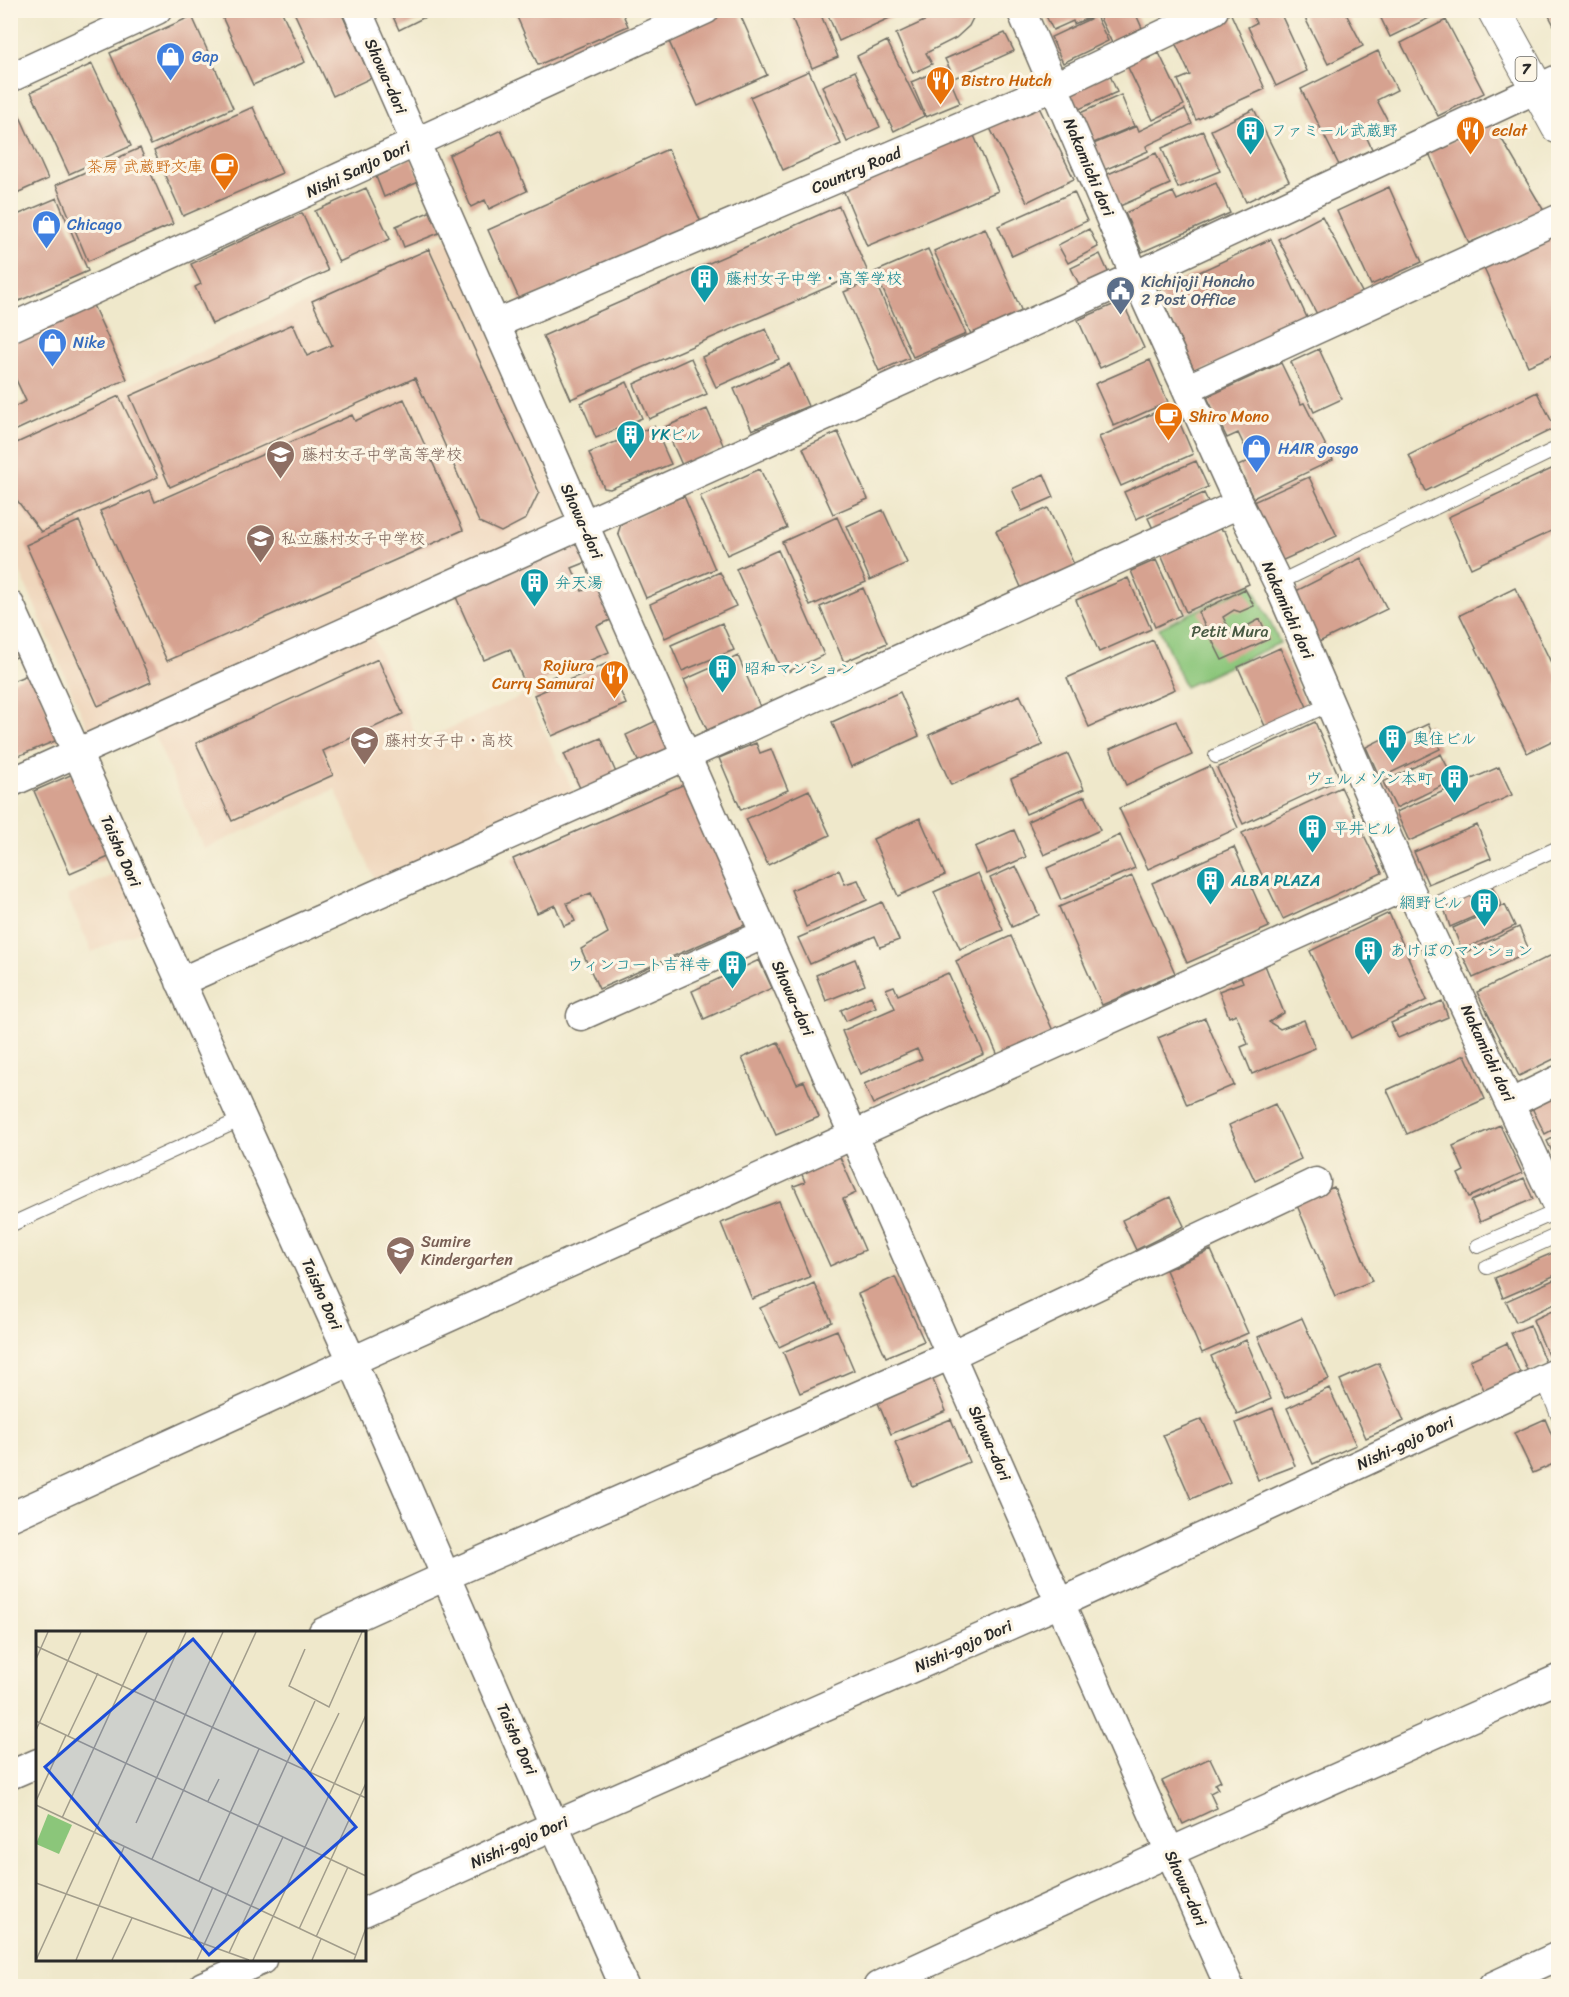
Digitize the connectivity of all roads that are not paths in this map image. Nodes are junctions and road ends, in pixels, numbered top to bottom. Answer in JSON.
{"nodes":[{"id":1,"x":157,"y":10,"type":"edge"},
{"id":2,"x":357,"y":10,"type":"edge"},
{"id":3,"x":705,"y":10,"type":"edge"},
{"id":4,"x":1021,"y":10,"type":"edge"},
{"id":5,"x":1214,"y":10,"type":"edge"},
{"id":6,"x":1494,"y":10,"type":"edge"},
{"id":7,"x":10,"y":78,"type":"edge"},
{"id":8,"x":1548,"y":84,"type":"edge"},
{"id":9,"x":1055,"y":86,"type":"junction"},
{"id":10,"x":1558,"y":127,"type":"edge"},
{"id":11,"x":416,"y":143,"type":"junction"},
{"id":12,"x":1558,"y":219,"type":"edge"},
{"id":13,"x":1135,"y":276,"type":"junction"},
{"id":14,"x":495,"y":324,"type":"junction"},
{"id":15,"x":10,"y":328,"type":"edge"},
{"id":16,"x":1188,"y":388,"type":"junction"},
{"id":17,"x":1552,"y":451,"type":"dead end"},
{"id":18,"x":1239,"y":504,"type":"junction"},
{"id":19,"x":584,"y":524,"type":"junction"},
{"id":20,"x":1278,"y":583,"type":"junction"},
{"id":21,"x":10,"y":605,"type":"edge"},
{"id":22,"x":1330,"y":704,"type":"junction"},
{"id":23,"x":77,"y":753,"type":"junction"},
{"id":24,"x":686,"y":756,"type":"junction"},
{"id":25,"x":1216,"y":756,"type":"dead end"},
{"id":26,"x":10,"y":783,"type":"edge"},
{"id":27,"x":1558,"y":848,"type":"edge"},
{"id":28,"x":1408,"y":885,"type":"junction"},
{"id":29,"x":1421,"y":911,"type":"junction"},
{"id":30,"x":765,"y":934,"type":"junction"},
{"id":31,"x":180,"y":982,"type":"junction"},
{"id":32,"x":581,"y":1016,"type":"dead end"},
{"id":33,"x":1558,"y":1080,"type":"edge"},
{"id":34,"x":1511,"y":1103,"type":"junction"},
{"id":35,"x":242,"y":1119,"type":"junction"},
{"id":36,"x":854,"y":1135,"type":"junction"},
{"id":37,"x":1316,"y":1182,"type":"dead end"},
{"id":38,"x":1558,"y":1209,"type":"edge"},
{"id":39,"x":10,"y":1225,"type":"edge"},
{"id":40,"x":1558,"y":1235,"type":"edge"},
{"id":41,"x":1478,"y":1246,"type":"dead end"},
{"id":42,"x":1487,"y":1268,"type":"dead end"},
{"id":43,"x":951,"y":1355,"type":"junction"},
{"id":44,"x":352,"y":1361,"type":"junction"},
{"id":45,"x":1551,"y":1376,"type":"edge"},
{"id":46,"x":1558,"y":1415,"type":"edge"},
{"id":47,"x":10,"y":1517,"type":"edge"},
{"id":48,"x":446,"y":1576,"type":"junction"},
{"id":49,"x":1060,"y":1603,"type":"junction"},
{"id":50,"x":325,"y":1631,"type":"edge"},
{"id":51,"x":1558,"y":1679,"type":"edge"},
{"id":52,"x":36,"y":1764,"type":"edge"},
{"id":53,"x":10,"y":1775,"type":"edge"},
{"id":54,"x":555,"y":1825,"type":"junction"},
{"id":55,"x":1170,"y":1852,"type":"junction"},
{"id":56,"x":366,"y":1911,"type":"edge"},
{"id":57,"x":1558,"y":1956,"type":"edge"},
{"id":58,"x":258,"y":1961,"type":"edge"},
{"id":59,"x":202,"y":1986,"type":"edge"},
{"id":60,"x":624,"y":1986,"type":"edge"},
{"id":61,"x":878,"y":1986,"type":"edge"},
{"id":62,"x":1229,"y":1986,"type":"edge"},
{"id":63,"x":1492,"y":1986,"type":"edge"}],
"edges":[{"from":1,"to":7,"type":"street"},
{"from":2,"to":11,"type":"street","name":"Showa-dori"},
{"from":3,"to":11,"type":"street","name":"Nishi Sanjo Dori"},
{"from":4,"to":9,"type":"street","name":"Nakamichi dori"},
{"from":5,"to":9,"type":"street","name":"Country Road"},
{"from":6,"to":8,"type":"main road","number":"7"},
{"from":8,"to":10,"type":"main road","number":"7"},
{"from":8,"to":13,"type":"street"},
{"from":9,"to":13,"type":"street","name":"Nakamichi dori"},
{"from":9,"to":14,"type":"street","name":"Country Road"},
{"from":11,"to":14,"type":"street","name":"Showa-dori"},
{"from":11,"to":15,"type":"street","name":"Nishi Sanjo Dori"},
{"from":12,"to":16,"type":"street"},
{"from":13,"to":16,"type":"street","name":"Nakamichi dori"},
{"from":13,"to":19,"type":"street"},
{"from":14,"to":19,"type":"street","name":"Showa-dori"},
{"from":16,"to":18,"type":"street","name":"Nakamichi dori"},
{"from":17,"to":20,"type":"lane"},
{"from":18,"to":20,"type":"street","name":"Nakamichi dori"},
{"from":18,"to":24,"type":"street"},
{"from":19,"to":23,"type":"street"},
{"from":19,"to":24,"type":"street","name":"Showa-dori"},
{"from":20,"to":22,"type":"street","name":"Nakamichi dori"},
{"from":21,"to":23,"type":"street","name":"Taisho Dori"},
{"from":22,"to":25,"type":"lane"},
{"from":22,"to":28,"type":"street","name":"Nakamichi dori"},
{"from":23,"to":26,"type":"street"},
{"from":23,"to":31,"type":"street","name":"Taisho Dori"},
{"from":24,"to":30,"type":"street","name":"Showa-dori"},
{"from":24,"to":31,"type":"street"},
{"from":27,"to":29,"type":"lane"},
{"from":28,"to":29,"type":"street","name":"Nakamichi dori"},
{"from":28,"to":36,"type":"street"},
{"from":29,"to":34,"type":"street","name":"Nakamichi dori"},
{"from":30,"to":32,"type":"street"},
{"from":30,"to":36,"type":"street","name":"Showa-dori"},
{"from":31,"to":35,"type":"street","name":"Taisho Dori"},
{"from":33,"to":34,"type":"street"},
{"from":34,"to":38,"type":"street","name":"Nakamichi dori"},
{"from":35,"to":39,"type":"lane"},
{"from":35,"to":44,"type":"street","name":"Taisho Dori"},
{"from":36,"to":43,"type":"street","name":"Showa-dori"},
{"from":36,"to":44,"type":"street"},
{"from":37,"to":43,"type":"street"},
{"from":38,"to":41,"type":"lane"},
{"from":40,"to":42,"type":"lane"},
{"from":43,"to":48,"type":"street"},
{"from":43,"to":49,"type":"street","name":"Showa-dori"},
{"from":44,"to":47,"type":"street"},
{"from":44,"to":48,"type":"street","name":"Taisho Dori"},
{"from":45,"to":46,"type":"lane"},
{"from":45,"to":49,"type":"street","name":"Nishi-gojo Dori"},
{"from":48,"to":50,"type":"street"},
{"from":48,"to":54,"type":"street","name":"Taisho Dori"},
{"from":49,"to":54,"type":"street","name":"Nishi-gojo Dori"},
{"from":49,"to":55,"type":"street","name":"Showa-dori"},
{"from":51,"to":55,"type":"street"},
{"from":52,"to":53,"type":"street"},
{"from":54,"to":56,"type":"street","name":"Nishi-gojo Dori"},
{"from":54,"to":60,"type":"street","name":"Taisho Dori"},
{"from":55,"to":61,"type":"street"},
{"from":55,"to":62,"type":"street","name":"Showa-dori"},
{"from":57,"to":63,"type":"street"},
{"from":58,"to":59,"type":"street"}]}
